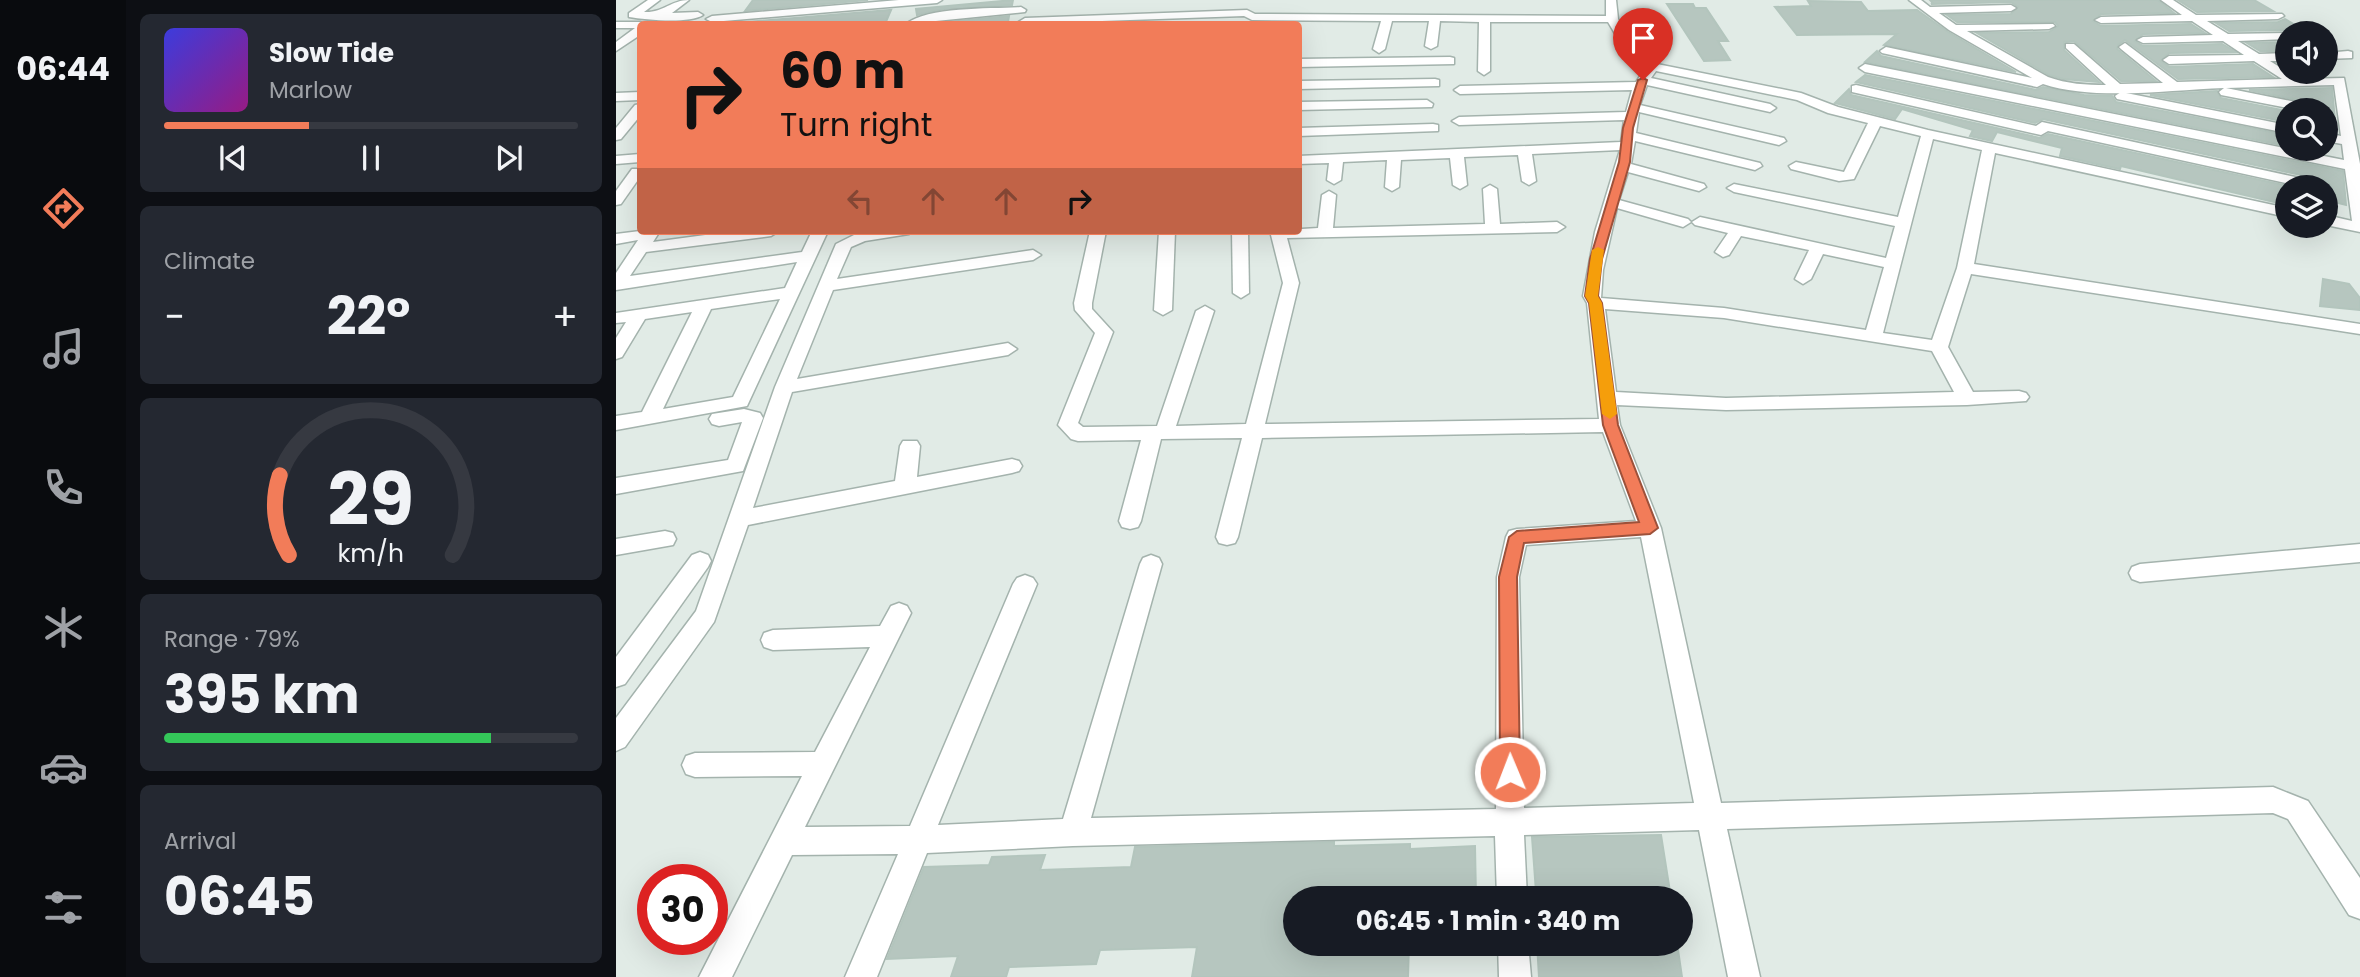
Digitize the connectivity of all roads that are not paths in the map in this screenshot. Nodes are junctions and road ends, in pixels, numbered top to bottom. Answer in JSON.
{"nodes":[{"id":1,"x":655,"y":0,"type":"edge"},
{"id":2,"x":684,"y":0,"type":"edge"},
{"id":3,"x":931,"y":0,"type":"edge"},
{"id":4,"x":1611,"y":0,"type":"edge"},
{"id":5,"x":1914,"y":0,"type":"edge"},
{"id":6,"x":2166,"y":0,"type":"edge"},
{"id":7,"x":723,"y":7,"type":"dead end"},
{"id":8,"x":873,"y":7,"type":"edge"},
{"id":9,"x":2011,"y":8,"type":"dead end"},
{"id":10,"x":1021,"y":10,"type":"dead end"},
{"id":11,"x":1926,"y":10,"type":"junction"},
{"id":12,"x":698,"y":15,"type":"dead end"},
{"id":13,"x":661,"y":16,"type":"junction"},
{"id":14,"x":2278,"y":16,"type":"dead end"},
{"id":15,"x":1388,"y":17,"type":"junction"},
{"id":16,"x":1435,"y":17,"type":"junction"},
{"id":17,"x":1485,"y":17,"type":"junction"},
{"id":18,"x":2194,"y":18,"type":"junction"},
{"id":19,"x":1612,"y":19,"type":"junction"},
{"id":20,"x":2101,"y":20,"type":"dead end"},
{"id":21,"x":652,"y":21,"type":"edge"},
{"id":22,"x":711,"y":21,"type":"edge"},
{"id":23,"x":721,"y":21,"type":"edge"},
{"id":24,"x":914,"y":21,"type":"edge"},
{"id":25,"x":916,"y":21,"type":"edge"},
{"id":26,"x":1024,"y":21,"type":"edge"},
{"id":27,"x":1252,"y":21,"type":"edge"},
{"id":28,"x":616,"y":25,"type":"edge"},
{"id":29,"x":637,"y":25,"type":"edge"},
{"id":30,"x":2049,"y":26,"type":"dead end"},
{"id":31,"x":1952,"y":28,"type":"junction"},
{"id":32,"x":637,"y":32,"type":"edge"},
{"id":33,"x":2275,"y":37,"type":"edge"},
{"id":34,"x":2226,"y":38,"type":"junction"},
{"id":35,"x":2143,"y":40,"type":"dead end"},
{"id":36,"x":1431,"y":46,"type":"dead end"},
{"id":37,"x":2070,"y":46,"type":"dead end"},
{"id":38,"x":616,"y":47,"type":"edge"},
{"id":39,"x":2125,"y":47,"type":"dead end"},
{"id":40,"x":1379,"y":49,"type":"dead end"},
{"id":41,"x":1886,"y":51,"type":"dead end"},
{"id":42,"x":2338,"y":55,"type":"edge"},
{"id":43,"x":2348,"y":55,"type":"dead end"},
{"id":44,"x":2275,"y":57,"type":"edge"},
{"id":45,"x":2257,"y":58,"type":"junction"},
{"id":46,"x":2169,"y":60,"type":"dead end"},
{"id":47,"x":1450,"y":61,"type":"dead end"},
{"id":48,"x":1302,"y":63,"type":"edge"},
{"id":49,"x":1653,"y":67,"type":"junction"},
{"id":50,"x":1865,"y":68,"type":"dead end"},
{"id":51,"x":2275,"y":69,"type":"edge"},
{"id":52,"x":1484,"y":71,"type":"dead end"},
{"id":53,"x":2338,"y":80,"type":"edge"},
{"id":54,"x":1435,"y":83,"type":"dead end"},
{"id":55,"x":1641,"y":83,"type":"junction"},
{"id":56,"x":2275,"y":83,"type":"edge"},
{"id":57,"x":1302,"y":85,"type":"edge"},
{"id":58,"x":2173,"y":85,"type":"junction"},
{"id":59,"x":2188,"y":85,"type":"junction"},
{"id":60,"x":2060,"y":87,"type":"junction"},
{"id":61,"x":2117,"y":88,"type":"junction"},
{"id":62,"x":1856,"y":89,"type":"dead end"},
{"id":63,"x":2090,"y":89,"type":"junction"},
{"id":64,"x":1460,"y":90,"type":"dead end"},
{"id":65,"x":637,"y":96,"type":"edge"},
{"id":66,"x":616,"y":97,"type":"edge"},
{"id":67,"x":2275,"y":102,"type":"edge"},
{"id":68,"x":1427,"y":104,"type":"dead end"},
{"id":69,"x":2050,"y":105,"type":"junction"},
{"id":70,"x":1302,"y":106,"type":"edge"},
{"id":71,"x":1770,"y":108,"type":"dead end"},
{"id":72,"x":637,"y":112,"type":"edge"},
{"id":73,"x":1632,"y":112,"type":"junction"},
{"id":74,"x":2338,"y":115,"type":"edge"},
{"id":75,"x":2345,"y":117,"type":"junction"},
{"id":76,"x":2360,"y":120,"type":"edge"},
{"id":77,"x":1459,"y":121,"type":"dead end"},
{"id":78,"x":1876,"y":121,"type":"junction"},
{"id":79,"x":2275,"y":127,"type":"edge"},
{"id":80,"x":1433,"y":128,"type":"dead end"},
{"id":81,"x":2041,"y":128,"type":"junction"},
{"id":82,"x":1302,"y":132,"type":"edge"},
{"id":83,"x":1928,"y":134,"type":"junction"},
{"id":84,"x":616,"y":136,"type":"edge"},
{"id":85,"x":2338,"y":139,"type":"edge"},
{"id":86,"x":1628,"y":141,"type":"junction"},
{"id":87,"x":1779,"y":141,"type":"dead end"},
{"id":88,"x":2348,"y":141,"type":"junction"},
{"id":89,"x":1989,"y":148,"type":"junction"},
{"id":90,"x":1524,"y":150,"type":"junction"},
{"id":91,"x":1457,"y":153,"type":"junction"},
{"id":92,"x":1394,"y":156,"type":"junction"},
{"id":93,"x":2031,"y":157,"type":"junction"},
{"id":94,"x":1337,"y":158,"type":"junction"},
{"id":95,"x":616,"y":160,"type":"edge"},
{"id":96,"x":1302,"y":160,"type":"edge"},
{"id":97,"x":2355,"y":160,"type":"edge"},
{"id":98,"x":637,"y":166,"type":"edge"},
{"id":99,"x":1623,"y":166,"type":"junction"},
{"id":100,"x":1755,"y":166,"type":"dead end"},
{"id":101,"x":1796,"y":166,"type":"dead end"},
{"id":102,"x":637,"y":168,"type":"edge"},
{"id":103,"x":637,"y":170,"type":"edge"},
{"id":104,"x":616,"y":174,"type":"edge"},
{"id":105,"x":2275,"y":178,"type":"edge"},
{"id":106,"x":1334,"y":180,"type":"dead end"},
{"id":107,"x":1529,"y":181,"type":"dead end"},
{"id":108,"x":1460,"y":185,"type":"dead end"},
{"id":109,"x":1392,"y":187,"type":"dead end"},
{"id":110,"x":1699,"y":187,"type":"dead end"},
{"id":111,"x":1734,"y":188,"type":"dead end"},
{"id":112,"x":1490,"y":189,"type":"dead end"},
{"id":113,"x":2338,"y":189,"type":"edge"},
{"id":114,"x":2357,"y":190,"type":"edge"},
{"id":115,"x":1329,"y":195,"type":"dead end"},
{"id":116,"x":616,"y":201,"type":"edge"},
{"id":117,"x":1611,"y":202,"type":"junction"},
{"id":118,"x":2275,"y":209,"type":"edge"},
{"id":119,"x":2360,"y":220,"type":"edge"},
{"id":120,"x":1683,"y":222,"type":"dead end"},
{"id":121,"x":1700,"y":222,"type":"dead end"},
{"id":122,"x":2338,"y":222,"type":"edge"},
{"id":123,"x":1904,"y":223,"type":"junction"},
{"id":124,"x":2360,"y":227,"type":"edge"},
{"id":125,"x":1493,"y":228,"type":"junction"},
{"id":126,"x":1558,"y":228,"type":"dead end"},
{"id":127,"x":1737,"y":230,"type":"junction"},
{"id":128,"x":1302,"y":233,"type":"edge"},
{"id":129,"x":1325,"y":233,"type":"junction"},
{"id":130,"x":700,"y":235,"type":"edge"},
{"id":131,"x":818,"y":235,"type":"edge"},
{"id":132,"x":876,"y":235,"type":"edge"},
{"id":133,"x":1097,"y":235,"type":"edge"},
{"id":134,"x":1167,"y":235,"type":"edge"},
{"id":135,"x":1240,"y":235,"type":"edge"},
{"id":136,"x":1279,"y":235,"type":"edge"},
{"id":137,"x":647,"y":238,"type":"edge"},
{"id":138,"x":616,"y":239,"type":"edge"},
{"id":139,"x":1818,"y":248,"type":"junction"},
{"id":140,"x":1723,"y":252,"type":"dead end"},
{"id":141,"x":1033,"y":255,"type":"dead end"},
{"id":142,"x":807,"y":256,"type":"junction"},
{"id":143,"x":1893,"y":264,"type":"junction"},
{"id":144,"x":1965,"y":268,"type":"junction"},
{"id":145,"x":1804,"y":279,"type":"dead end"},
{"id":146,"x":617,"y":284,"type":"edge"},
{"id":147,"x":826,"y":286,"type":"junction"},
{"id":148,"x":792,"y":292,"type":"junction"},
{"id":149,"x":1241,"y":293,"type":"dead end"},
{"id":150,"x":1596,"y":303,"type":"junction"},
{"id":151,"x":704,"y":305,"type":"junction"},
{"id":152,"x":1163,"y":310,"type":"dead end"},
{"id":153,"x":1205,"y":311,"type":"dead end"},
{"id":154,"x":639,"y":315,"type":"junction"},
{"id":155,"x":616,"y":318,"type":"edge"},
{"id":156,"x":2360,"y":329,"type":"edge"},
{"id":157,"x":1873,"y":337,"type":"junction"},
{"id":158,"x":1939,"y":347,"type":"junction"},
{"id":159,"x":1008,"y":349,"type":"dead end"},
{"id":160,"x":616,"y":353,"type":"edge"},
{"id":161,"x":784,"y":387,"type":"junction"},
{"id":162,"x":2019,"y":397,"type":"dead end"},
{"id":163,"x":1609,"y":398,"type":"junction"},
{"id":164,"x":1967,"y":399,"type":"junction"},
{"id":165,"x":649,"y":418,"type":"junction"},
{"id":166,"x":616,"y":423,"type":"edge"},
{"id":167,"x":1610,"y":425,"type":"junction"},
{"id":168,"x":1251,"y":432,"type":"junction"},
{"id":169,"x":1159,"y":433,"type":"junction"},
{"id":170,"x":616,"y":436,"type":"edge"},
{"id":171,"x":910,"y":446,"type":"dead end"},
{"id":172,"x":1012,"y":466,"type":"dead end"},
{"id":173,"x":616,"y":486,"type":"edge"},
{"id":174,"x":905,"y":486,"type":"junction"},
{"id":175,"x":741,"y":518,"type":"junction"},
{"id":176,"x":1130,"y":521,"type":"dead end"},
{"id":177,"x":1650,"y":528,"type":"junction"},
{"id":178,"x":1227,"y":537,"type":"dead end"},
{"id":179,"x":666,"y":539,"type":"dead end"},
{"id":180,"x":616,"y":547,"type":"edge"},
{"id":181,"x":2360,"y":553,"type":"edge"},
{"id":182,"x":700,"y":561,"type":"dead end"},
{"id":183,"x":1152,"y":564,"type":"dead end"},
{"id":184,"x":2140,"y":573,"type":"dead end"},
{"id":185,"x":1025,"y":584,"type":"dead end"},
{"id":186,"x":899,"y":613,"type":"dead end"},
{"id":187,"x":888,"y":636,"type":"junction"},
{"id":188,"x":773,"y":640,"type":"dead end"},
{"id":189,"x":616,"y":676,"type":"edge"},
{"id":190,"x":616,"y":739,"type":"edge"},
{"id":191,"x":824,"y":764,"type":"junction"},
{"id":192,"x":695,"y":765,"type":"dead end"},
{"id":193,"x":1711,"y":816,"type":"junction"},
{"id":194,"x":1508,"y":822,"type":"junction"},
{"id":195,"x":1073,"y":832,"type":"junction"},
{"id":196,"x":917,"y":840,"type":"junction"},
{"id":197,"x":785,"y":841,"type":"junction"},
{"id":198,"x":1511,"y":886,"type":"edge"},
{"id":199,"x":2360,"y":904,"type":"edge"},
{"id":200,"x":1514,"y":956,"type":"edge"},
{"id":201,"x":715,"y":977,"type":"edge"},
{"id":202,"x":861,"y":977,"type":"edge"},
{"id":203,"x":1515,"y":977,"type":"edge"},
{"id":204,"x":1744,"y":977,"type":"edge"}],
"edges":[{"from":1,"to":13,"type":"street"},
{"from":2,"to":13,"type":"street"},
{"from":3,"to":8,"type":"street"},
{"from":3,"to":24,"type":"street"},
{"from":4,"to":19,"type":"street"},
{"from":5,"to":11,"type":"street"},
{"from":6,"to":18,"type":"street"},
{"from":7,"to":22,"type":"street"},
{"from":8,"to":23,"type":"street"},
{"from":9,"to":11,"type":"street"},
{"from":10,"to":25,"type":"street"},
{"from":11,"to":31,"type":"street"},
{"from":12,"to":13,"type":"street"},
{"from":13,"to":21,"type":"street"},
{"from":14,"to":18,"type":"street"},
{"from":15,"to":16,"type":"street"},
{"from":15,"to":27,"type":"street"},
{"from":15,"to":40,"type":"street"},
{"from":16,"to":17,"type":"street"},
{"from":16,"to":36,"type":"street"},
{"from":17,"to":19,"type":"street"},
{"from":17,"to":52,"type":"street"},
{"from":18,"to":20,"type":"street"},
{"from":18,"to":34,"type":"street"},
{"from":19,"to":49,"type":"street"},
{"from":26,"to":27,"type":"street"},
{"from":28,"to":29,"type":"street"},
{"from":30,"to":31,"type":"street"},
{"from":31,"to":60,"type":"street"},
{"from":32,"to":38,"type":"street"},
{"from":33,"to":34,"type":"street"},
{"from":34,"to":35,"type":"street"},
{"from":34,"to":45,"type":"street"},
{"from":37,"to":61,"type":"street"},
{"from":39,"to":58,"type":"street"},
{"from":41,"to":60,"type":"street"},
{"from":42,"to":43,"type":"street"},
{"from":44,"to":45,"type":"street"},
{"from":45,"to":46,"type":"street"},
{"from":45,"to":51,"type":"street"},
{"from":47,"to":48,"type":"street"},
{"from":49,"to":55,"type":"street"},
{"from":49,"to":78,"type":"street"},
{"from":50,"to":69,"type":"street"},
{"from":53,"to":75,"type":"street"},
{"from":54,"to":57,"type":"street"},
{"from":55,"to":64,"type":"street"},
{"from":55,"to":71,"type":"street"},
{"from":55,"to":73,"type":"street"},
{"from":56,"to":59,"type":"street"},
{"from":58,"to":59,"type":"street"},
{"from":58,"to":61,"type":"street"},
{"from":59,"to":67,"type":"street"},
{"from":60,"to":63,"type":"street"},
{"from":60,"to":69,"type":"street"},
{"from":61,"to":63,"type":"street"},
{"from":62,"to":81,"type":"street"},
{"from":63,"to":79,"type":"street"},
{"from":65,"to":66,"type":"street"},
{"from":68,"to":70,"type":"street"},
{"from":69,"to":81,"type":"street"},
{"from":69,"to":97,"type":"street"},
{"from":72,"to":84,"type":"street"},
{"from":73,"to":77,"type":"street"},
{"from":73,"to":86,"type":"street"},
{"from":73,"to":87,"type":"street"},
{"from":74,"to":75,"type":"street"},
{"from":75,"to":76,"type":"street"},
{"from":75,"to":88,"type":"street"},
{"from":78,"to":83,"type":"street"},
{"from":78,"to":101,"type":"street"},
{"from":80,"to":82,"type":"street"},
{"from":81,"to":93,"type":"street"},
{"from":81,"to":105,"type":"street"},
{"from":83,"to":89,"type":"street"},
{"from":83,"to":123,"type":"street"},
{"from":85,"to":88,"type":"street"},
{"from":86,"to":90,"type":"street"},
{"from":86,"to":99,"type":"street"},
{"from":86,"to":100,"type":"street"},
{"from":88,"to":97,"type":"street"},
{"from":89,"to":93,"type":"street"},
{"from":89,"to":144,"type":"street"},
{"from":90,"to":91,"type":"street"},
{"from":90,"to":107,"type":"street"},
{"from":91,"to":92,"type":"street"},
{"from":91,"to":108,"type":"street"},
{"from":92,"to":94,"type":"street"},
{"from":92,"to":109,"type":"street"},
{"from":93,"to":118,"type":"street"},
{"from":94,"to":96,"type":"street"},
{"from":94,"to":106,"type":"street"},
{"from":95,"to":98,"type":"street"},
{"from":97,"to":114,"type":"street"},
{"from":99,"to":110,"type":"street"},
{"from":99,"to":117,"type":"street"},
{"from":102,"to":104,"type":"street"},
{"from":103,"to":116,"type":"street"},
{"from":111,"to":123,"type":"street"},
{"from":112,"to":125,"type":"street"},
{"from":113,"to":114,"type":"street"},
{"from":114,"to":119,"type":"street"},
{"from":115,"to":129,"type":"street"},
{"from":117,"to":120,"type":"street"},
{"from":117,"to":150,"type":"street"},
{"from":121,"to":127,"type":"street"},
{"from":122,"to":124,"type":"street"},
{"from":123,"to":143,"type":"street"},
{"from":125,"to":126,"type":"street"},
{"from":125,"to":129,"type":"street"},
{"from":127,"to":139,"type":"street"},
{"from":127,"to":140,"type":"street"},
{"from":128,"to":129,"type":"street"},
{"from":130,"to":137,"type":"street"},
{"from":131,"to":142,"type":"street"},
{"from":132,"to":147,"type":"street"},
{"from":133,"to":169,"type":"street"},
{"from":134,"to":152,"type":"street"},
{"from":135,"to":149,"type":"street"},
{"from":136,"to":168,"type":"street"},
{"from":137,"to":138,"type":"street"},
{"from":137,"to":146,"type":"street"},
{"from":139,"to":143,"type":"street"},
{"from":139,"to":145,"type":"street"},
{"from":141,"to":147,"type":"street"},
{"from":142,"to":146,"type":"street"},
{"from":142,"to":148,"type":"street"},
{"from":143,"to":157,"type":"street"},
{"from":144,"to":156,"type":"street"},
{"from":144,"to":158,"type":"street"},
{"from":147,"to":161,"type":"street"},
{"from":148,"to":151,"type":"street"},
{"from":148,"to":165,"type":"street"},
{"from":150,"to":157,"type":"street"},
{"from":150,"to":163,"type":"street"},
{"from":151,"to":154,"type":"street"},
{"from":151,"to":165,"type":"street"},
{"from":153,"to":169,"type":"street"},
{"from":154,"to":155,"type":"street"},
{"from":154,"to":160,"type":"street"},
{"from":157,"to":158,"type":"street"},
{"from":158,"to":164,"type":"street"},
{"from":159,"to":161,"type":"street"},
{"from":161,"to":175,"type":"street"},
{"from":162,"to":164,"type":"street"},
{"from":163,"to":164,"type":"street"},
{"from":163,"to":167,"type":"street"},
{"from":165,"to":166,"type":"street"},
{"from":167,"to":168,"type":"street"},
{"from":167,"to":177,"type":"street"},
{"from":168,"to":169,"type":"street"},
{"from":168,"to":178,"type":"street"},
{"from":169,"to":176,"type":"street"},
{"from":170,"to":173,"type":"street"},
{"from":171,"to":174,"type":"street"},
{"from":172,"to":174,"type":"street"},
{"from":174,"to":175,"type":"street"},
{"from":175,"to":190,"type":"street"},
{"from":177,"to":193,"type":"street"},
{"from":177,"to":194,"type":"street"},
{"from":179,"to":180,"type":"street"},
{"from":181,"to":184,"type":"street"},
{"from":182,"to":189,"type":"street"},
{"from":183,"to":195,"type":"street"},
{"from":185,"to":196,"type":"street"},
{"from":186,"to":187,"type":"street"},
{"from":187,"to":188,"type":"street"},
{"from":187,"to":191,"type":"street"},
{"from":191,"to":192,"type":"street"},
{"from":191,"to":197,"type":"street"},
{"from":193,"to":194,"type":"street"},
{"from":193,"to":199,"type":"street"},
{"from":193,"to":204,"type":"street"},
{"from":194,"to":195,"type":"street"},
{"from":194,"to":198,"type":"street"},
{"from":195,"to":196,"type":"street"},
{"from":196,"to":197,"type":"street"},
{"from":196,"to":202,"type":"street"},
{"from":197,"to":201,"type":"street"},
{"from":200,"to":203,"type":"street"}]}
